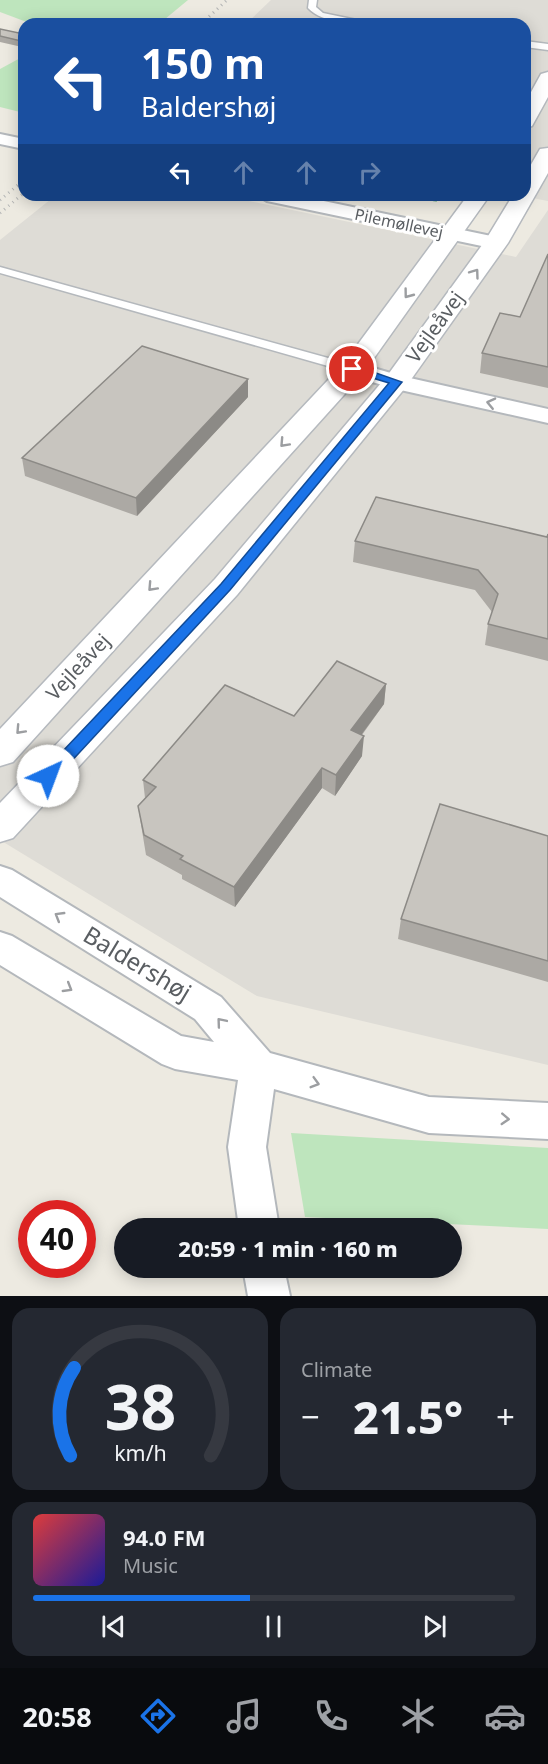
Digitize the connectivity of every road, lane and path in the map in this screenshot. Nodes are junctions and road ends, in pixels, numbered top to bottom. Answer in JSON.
{"nodes":[{"id":1,"x":314,"y":0,"type":"edge"},
{"id":2,"x":337,"y":18,"type":"edge"},
{"id":3,"x":531,"y":45,"type":"edge"},
{"id":4,"x":548,"y":47,"type":"edge"},
{"id":5,"x":548,"y":78,"type":"edge"},
{"id":6,"x":531,"y":111,"type":"edge"},
{"id":7,"x":0,"y":139,"type":"edge"},
{"id":8,"x":18,"y":143,"type":"edge"},
{"id":9,"x":548,"y":154,"type":"edge"},
{"id":10,"x":531,"y":184,"type":"edge"},
{"id":11,"x":295,"y":201,"type":"edge"},
{"id":12,"x":475,"y":201,"type":"edge"},
{"id":13,"x":521,"y":201,"type":"edge"},
{"id":14,"x":452,"y":234,"type":"junction"},
{"id":15,"x":496,"y":243,"type":"junction"},
{"id":16,"x":0,"y":270,"type":"edge"},
{"id":17,"x":352,"y":369,"type":"junction"},
{"id":18,"x":396,"y":382,"type":"junction"},
{"id":19,"x":548,"y":416,"type":"edge"},
{"id":20,"x":0,"y":752,"type":"edge"},
{"id":21,"x":0,"y":827,"type":"edge"},
{"id":22,"x":0,"y":880,"type":"edge"},
{"id":23,"x":0,"y":947,"type":"edge"},
{"id":24,"x":259,"y":1067,"type":"junction"},
{"id":25,"x":548,"y":1121,"type":"edge"},
{"id":26,"x":258,"y":1218,"type":"edge"},
{"id":27,"x":265,"y":1278,"type":"edge"},
{"id":28,"x":268,"y":1296,"type":"edge"}],
"edges":[{"from":1,"to":2,"type":"lane"},
{"from":3,"to":4,"type":"lane"},
{"from":5,"to":6,"type":"street"},
{"from":7,"to":8,"type":"street"},
{"from":9,"to":10,"type":"street","name":"Vejleåvej"},
{"from":11,"to":14,"type":"street","name":"Pilemøllevej"},
{"from":12,"to":14,"type":"street","name":"Vejleåvej"},
{"from":13,"to":15,"type":"street","name":"Vejleåvej"},
{"from":14,"to":15,"type":"street","name":"Pilemøllevej"},
{"from":14,"to":17,"type":"street","name":"Vejleåvej","one_way":true},
{"from":18,"to":15,"type":"street","name":"Vejleåvej","one_way":true},
{"from":16,"to":17,"type":"lane"},
{"from":17,"to":18,"type":"street"},
{"from":17,"to":20,"type":"street","name":"Vejleåvej","one_way":true},
{"from":19,"to":18,"type":"street","one_way":true},
{"from":18,"to":21,"type":"street","name":"Vejleåvej"},
{"from":24,"to":22,"type":"street","name":"Baldershøj","one_way":true},
{"from":23,"to":24,"type":"street","one_way":true},
{"from":24,"to":25,"type":"street","one_way":true},
{"from":24,"to":26,"type":"street"},
{"from":27,"to":28,"type":"street"}]}
